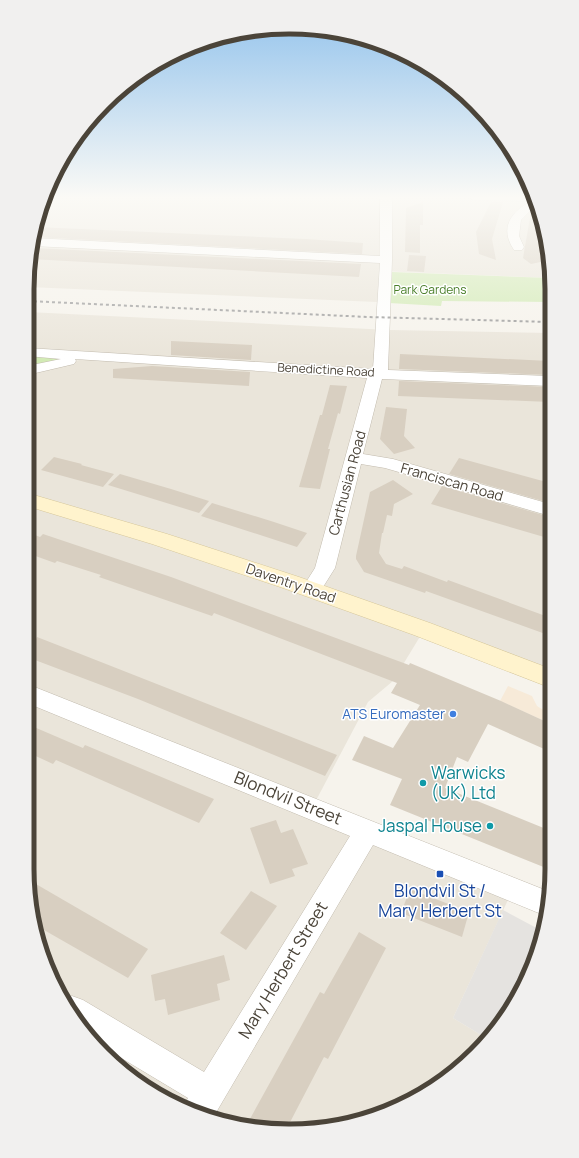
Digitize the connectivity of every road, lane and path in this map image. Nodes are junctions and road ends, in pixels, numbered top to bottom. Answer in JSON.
{"nodes":[{"id":1,"x":210,"y":251,"type":"edge"},
{"id":2,"x":386,"y":251,"type":"edge"},
{"id":3,"x":386,"y":260,"type":"junction"},
{"id":4,"x":34,"y":352,"type":"edge"},
{"id":5,"x":103,"y":357,"type":"junction"},
{"id":6,"x":34,"y":370,"type":"edge"},
{"id":7,"x":378,"y":373,"type":"junction"},
{"id":8,"x":545,"y":381,"type":"edge"},
{"id":9,"x":353,"y":458,"type":"junction"},
{"id":10,"x":34,"y":501,"type":"edge"},
{"id":11,"x":545,"y":509,"type":"edge"},
{"id":12,"x":311,"y":590,"type":"junction"},
{"id":13,"x":545,"y":677,"type":"edge"},
{"id":14,"x":34,"y":696,"type":"edge"},
{"id":15,"x":367,"y":830,"type":"junction"},
{"id":16,"x":543,"y":902,"type":"edge"},
{"id":17,"x":83,"y":1019,"type":"edge"},
{"id":18,"x":204,"y":1101,"type":"edge"}],
"edges":[{"from":1,"to":3,"type":"street"},
{"from":2,"to":3,"type":"street","name":"Carthusian Road"},
{"from":3,"to":7,"type":"street","name":"Carthusian Road"},
{"from":4,"to":5,"type":"street","name":"Benedictine Road"},
{"from":5,"to":6,"type":"street","name":"Benedictine Road"},
{"from":5,"to":7,"type":"street","name":"Benedictine Road"},
{"from":7,"to":8,"type":"street","name":"Benedictine Road"},
{"from":7,"to":9,"type":"street","name":"Carthusian Road"},
{"from":9,"to":11,"type":"street","name":"Franciscan Road"},
{"from":9,"to":12,"type":"street","name":"Carthusian Road"},
{"from":10,"to":12,"type":"street","name":"Daventry Road"},
{"from":12,"to":13,"type":"street","name":"Daventry Road"},
{"from":14,"to":15,"type":"street","name":"Blondvil Street"},
{"from":15,"to":16,"type":"street","name":"Blondvil Street"},
{"from":15,"to":18,"type":"street","name":"Mary Herbert Street"},
{"from":17,"to":18,"type":"street"}]}
